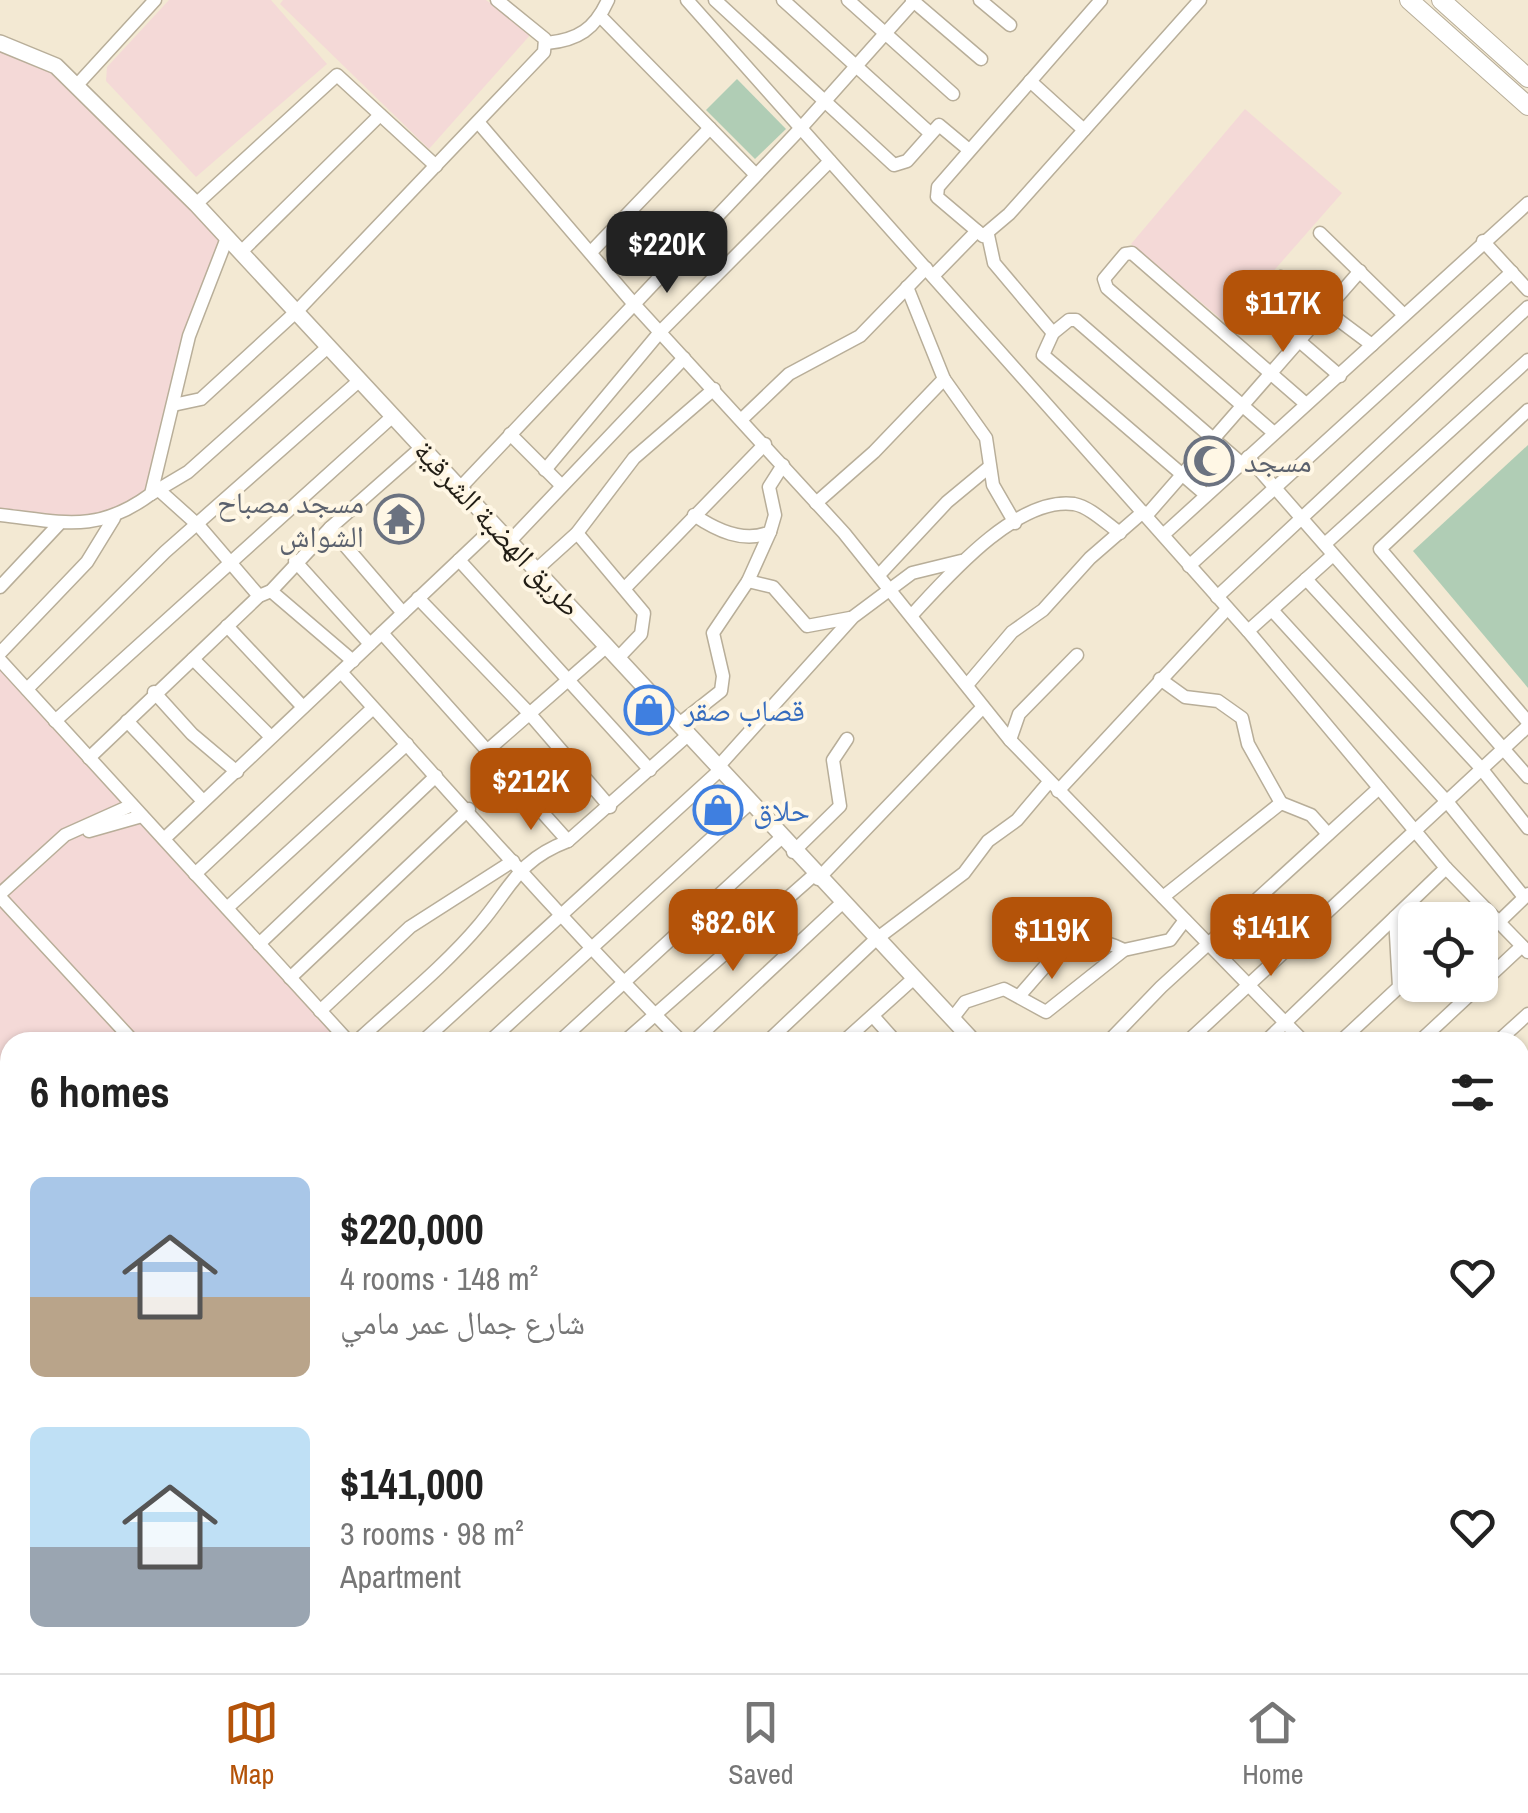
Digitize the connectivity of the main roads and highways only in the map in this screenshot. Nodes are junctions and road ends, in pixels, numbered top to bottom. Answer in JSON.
{"nodes":[{"id":1,"x":1408,"y":0,"type":"edge"},
{"id":2,"x":1441,"y":0,"type":"edge"},
{"id":3,"x":0,"y":43,"type":"edge"},
{"id":4,"x":1528,"y":78,"type":"edge"},
{"id":5,"x":1528,"y":106,"type":"edge"},
{"id":6,"x":964,"y":1032,"type":"edge"}],
"edges":[{"from":1,"to":5,"type":"highway"},
{"from":2,"to":4,"type":"highway"},
{"from":3,"to":6,"type":"main road","name":"طريق الهضبة الشرقية"}]}
